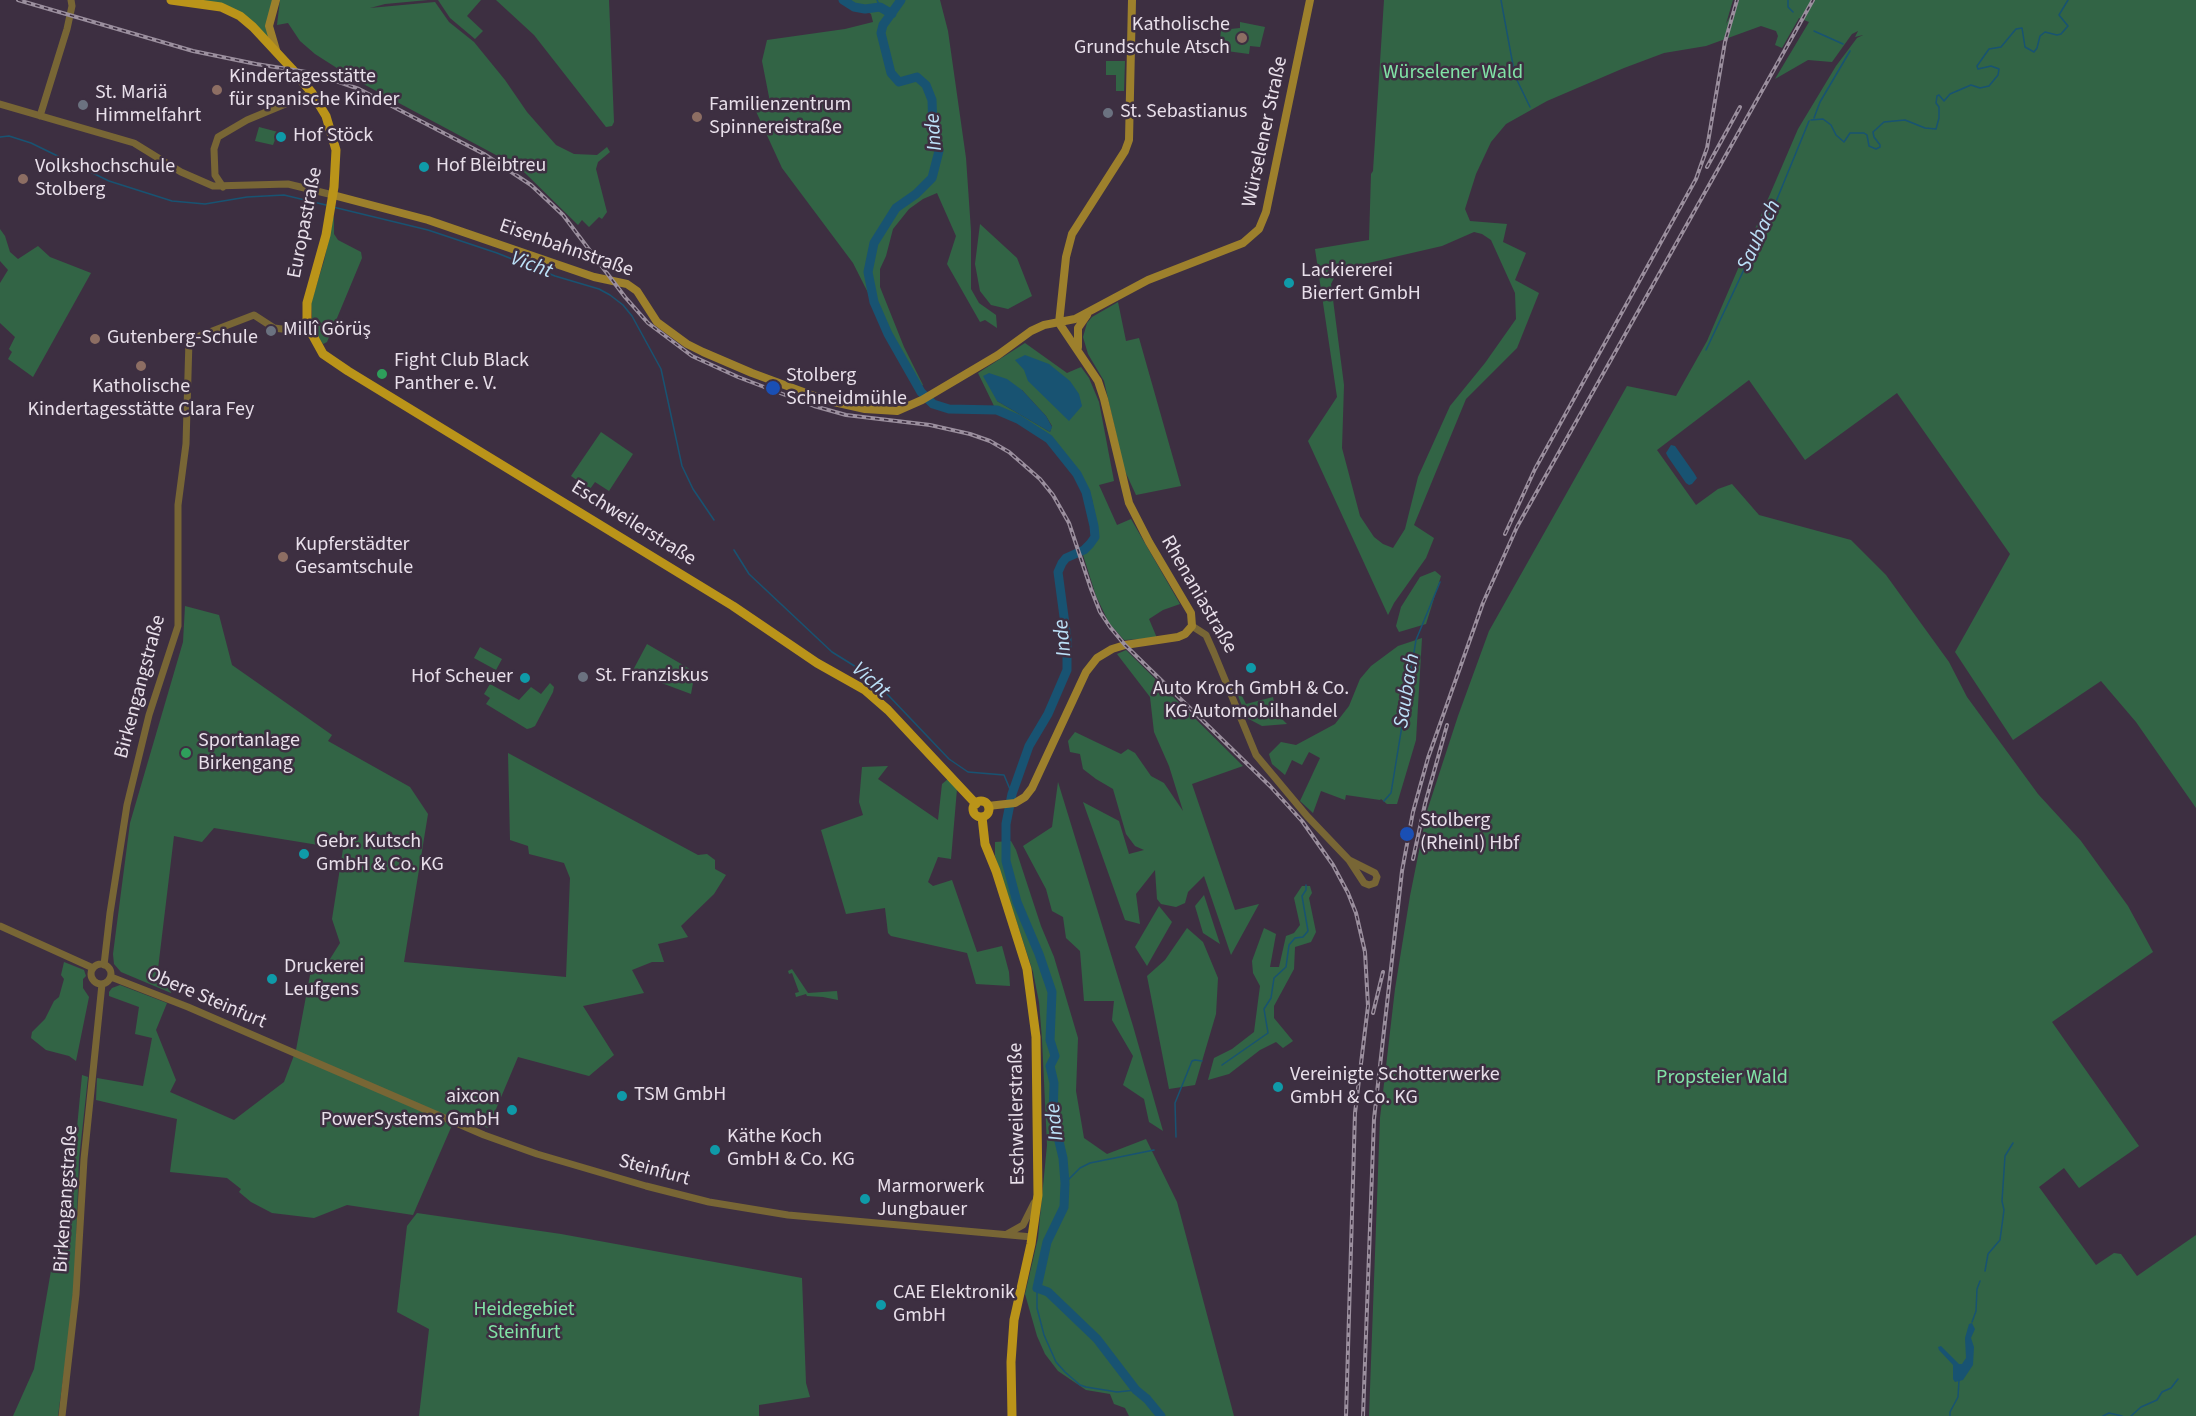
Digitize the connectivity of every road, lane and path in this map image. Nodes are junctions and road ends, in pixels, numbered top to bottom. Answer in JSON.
{"nodes":[{"id":1,"x":71,"y":0,"type":"edge"},
{"id":2,"x":171,"y":0,"type":"edge"},
{"id":3,"x":276,"y":0,"type":"edge"},
{"id":4,"x":1132,"y":0,"type":"edge"},
{"id":5,"x":1310,"y":0,"type":"edge"},
{"id":6,"x":278,"y":53,"type":"junction"},
{"id":7,"x":312,"y":93,"type":"junction"},
{"id":8,"x":0,"y":104,"type":"edge"},
{"id":9,"x":40,"y":116,"type":"junction"},
{"id":10,"x":221,"y":186,"type":"junction"},
{"id":11,"x":331,"y":203,"type":"junction"},
{"id":12,"x":1094,"y":308,"type":"junction"},
{"id":13,"x":1059,"y":323,"type":"junction"},
{"id":14,"x":307,"y":325,"type":"junction"},
{"id":15,"x":1079,"y":350,"type":"junction"},
{"id":16,"x":1192,"y":626,"type":"junction"},
{"id":17,"x":976,"y":804,"type":"junction"},
{"id":18,"x":988,"y":806,"type":"junction"},
{"id":19,"x":982,"y":817,"type":"junction"},
{"id":20,"x":1349,"y":860,"type":"dead end"},
{"id":21,"x":0,"y":926,"type":"edge"},
{"id":22,"x":104,"y":965,"type":"junction"},
{"id":23,"x":93,"y":968,"type":"junction"},
{"id":24,"x":111,"y":977,"type":"junction"},
{"id":25,"x":102,"y":984,"type":"junction"},
{"id":26,"x":288,"y":1052,"type":"joint"},
{"id":27,"x":1038,"y":1195,"type":"junction"},
{"id":28,"x":1006,"y":1234,"type":"junction"},
{"id":29,"x":1032,"y":1237,"type":"junction"},
{"id":30,"x":62,"y":1416,"type":"edge"},
{"id":31,"x":1012,"y":1416,"type":"edge"}],
"edges":[{"from":1,"to":9,"type":"street"},
{"from":2,"to":6,"type":"main road","name":"Europastraße"},
{"from":3,"to":6,"type":"main road"},
{"from":4,"to":13,"type":"main road"},
{"from":5,"to":12,"type":"main road","name":"Würselener Straße"},
{"from":6,"to":7,"type":"main road","name":"Europastraße"},
{"from":7,"to":10,"type":"street"},
{"from":7,"to":11,"type":"main road","name":"Europastraße"},
{"from":8,"to":9,"type":"street"},
{"from":9,"to":10,"type":"street"},
{"from":10,"to":11,"type":"street","name":"Eisenbahnstraße"},
{"from":11,"to":13,"type":"main road","name":"Eisenbahnstraße"},
{"from":11,"to":14,"type":"main road","name":"Europastraße"},
{"from":12,"to":13,"type":"main road","name":"Würselener Straße"},
{"from":12,"to":15,"type":"main road"},
{"from":13,"to":15,"type":"main road","name":"Rhenaniastraße"},
{"from":14,"to":17,"type":"main road","name":"Eschweilerstraße"},
{"from":14,"to":22,"type":"street","name":"Birkengangstraße"},
{"from":15,"to":16,"type":"main road","name":"Rhenaniastraße"},
{"from":16,"to":18,"type":"main road"},
{"from":16,"to":20,"type":"street","name":"Rhenaniastraße"},
{"from":17,"to":18,"type":"main road"},
{"from":17,"to":19,"type":"main road"},
{"from":18,"to":19,"type":"main road"},
{"from":19,"to":27,"type":"main road","name":"Eschweilerstraße"},
{"from":21,"to":23,"type":"street"},
{"from":22,"to":23,"type":"street"},
{"from":22,"to":24,"type":"street"},
{"from":23,"to":25,"type":"street"},
{"from":24,"to":25,"type":"street"},
{"from":24,"to":26,"type":"street","name":"Obere Steinfurt"},
{"from":25,"to":30,"type":"street","name":"Birkengangstraße"},
{"from":26,"to":28,"type":"street","name":"Steinfurt"},
{"from":27,"to":28,"type":"street"},
{"from":27,"to":29,"type":"main road","name":"Eschweilerstraße"},
{"from":28,"to":29,"type":"street","name":"Steinfurt"},
{"from":29,"to":31,"type":"main road","name":"Eschweilerstraße"}]}
